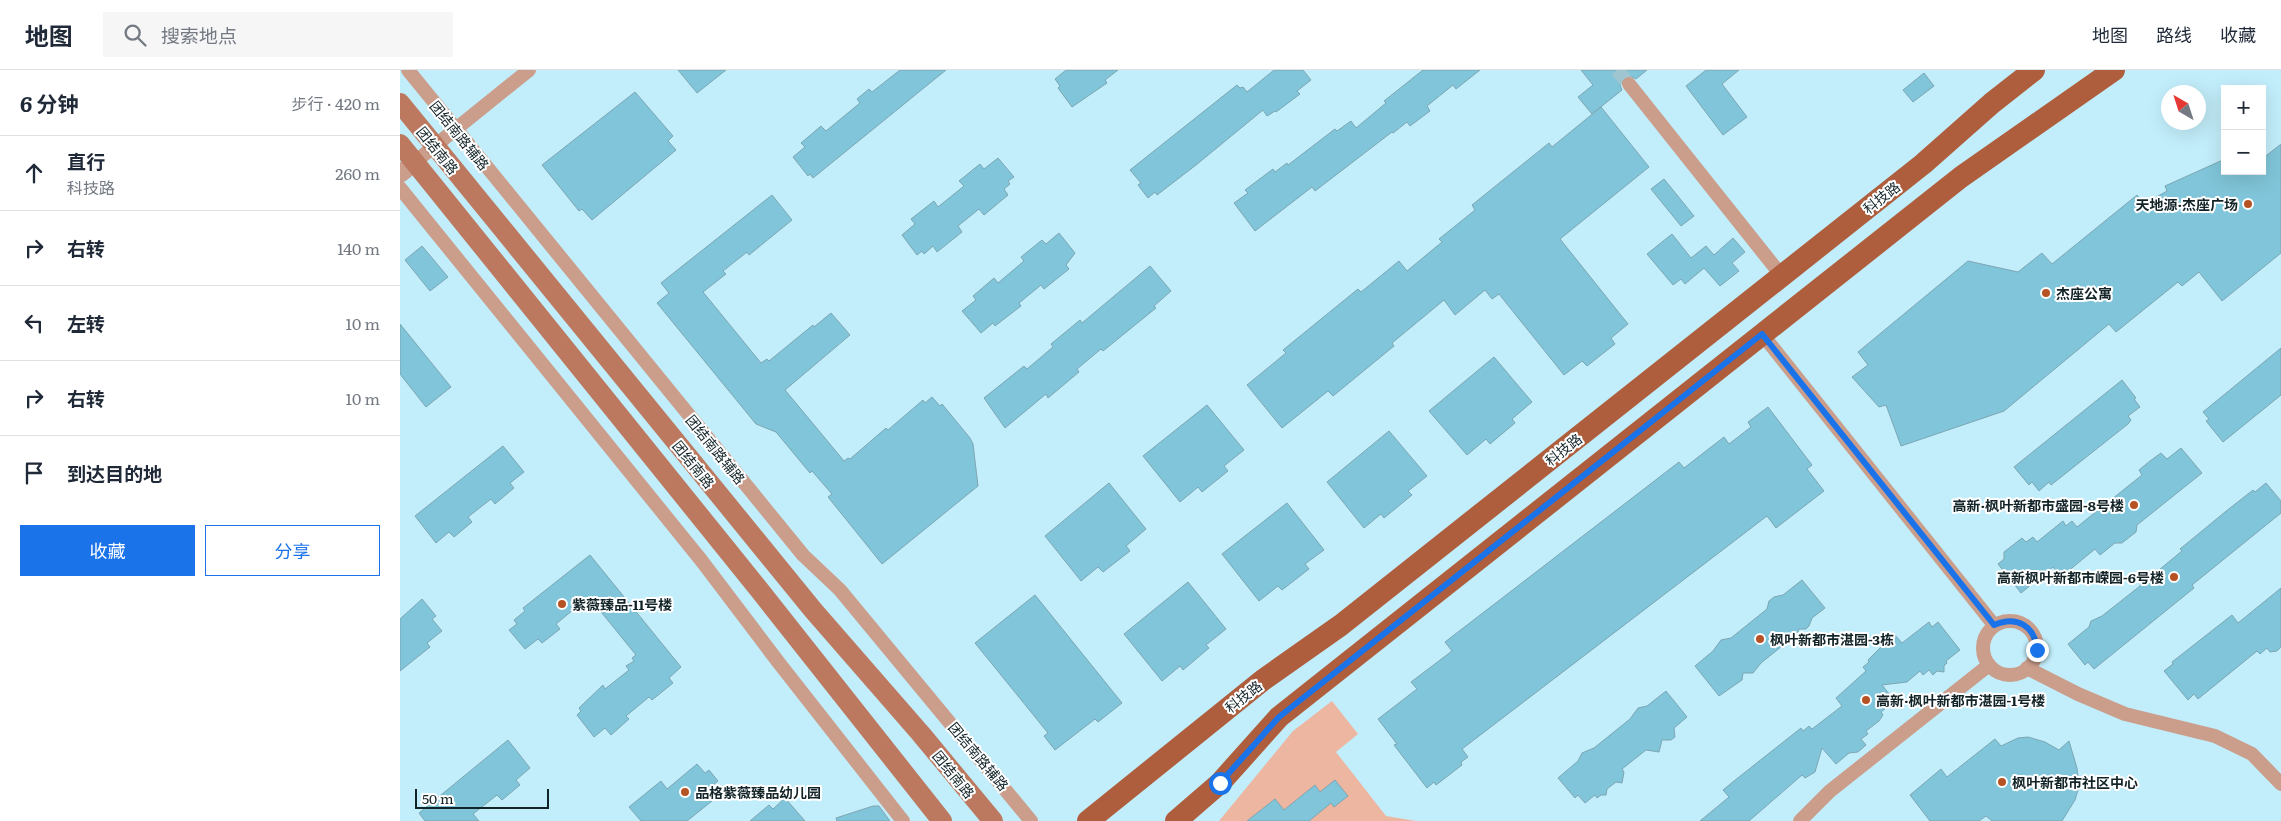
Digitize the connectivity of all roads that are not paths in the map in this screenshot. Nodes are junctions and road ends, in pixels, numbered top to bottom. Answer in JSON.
{"nodes":[{"id":1,"x":408,"y":70,"type":"edge"},
{"id":2,"x":530,"y":70,"type":"edge"},
{"id":3,"x":2034,"y":70,"type":"edge"},
{"id":4,"x":2114,"y":70,"type":"edge"},
{"id":5,"x":1628,"y":84,"type":"tunnel mouth"},
{"id":6,"x":400,"y":103,"type":"edge"},
{"id":7,"x":456,"y":129,"type":"junction"},
{"id":8,"x":400,"y":144,"type":"edge"},
{"id":9,"x":436,"y":146,"type":"junction"},
{"id":10,"x":408,"y":168,"type":"edge"},
{"id":11,"x":400,"y":188,"type":"edge"},
{"id":12,"x":1781,"y":275,"type":"junction"},
{"id":13,"x":1762,"y":334,"type":"junction"},
{"id":14,"x":1994,"y":625,"type":"junction"},
{"id":15,"x":1989,"y":666,"type":"junction"},
{"id":16,"x":2027,"y":668,"type":"junction"},
{"id":17,"x":2281,"y":784,"type":"edge"},
{"id":18,"x":903,"y":821,"type":"edge"},
{"id":19,"x":942,"y":821,"type":"edge"},
{"id":20,"x":992,"y":821,"type":"edge"},
{"id":21,"x":1031,"y":821,"type":"edge"},
{"id":22,"x":1088,"y":821,"type":"edge"},
{"id":23,"x":1176,"y":821,"type":"edge"},
{"id":24,"x":1800,"y":821,"type":"edge"}],
"edges":[{"from":1,"to":7,"type":"street","name":"团结南路辅路"},
{"from":2,"to":7,"type":"street"},
{"from":3,"to":12,"type":"main road","name":"科技路"},
{"from":4,"to":13,"type":"main road"},
{"from":5,"to":12,"type":"street"},
{"from":6,"to":9,"type":"main road","name":"团结南路"},
{"from":7,"to":9,"type":"street"},
{"from":7,"to":21,"type":"street","name":"团结南路辅路"},
{"from":8,"to":10,"type":"main road","name":"团结南路"},
{"from":9,"to":10,"type":"street"},
{"from":9,"to":20,"type":"main road","name":"团结南路"},
{"from":10,"to":19,"type":"main road","name":"团结南路"},
{"from":11,"to":18,"type":"street"},
{"from":12,"to":22,"type":"main road","name":"科技路"},
{"from":13,"to":14,"type":"street"},
{"from":13,"to":23,"type":"main road"},
{"from":14,"to":15,"type":"street"},
{"from":14,"to":16,"type":"street"},
{"from":15,"to":16,"type":"street"},
{"from":15,"to":24,"type":"street"},
{"from":16,"to":17,"type":"street"}]}
